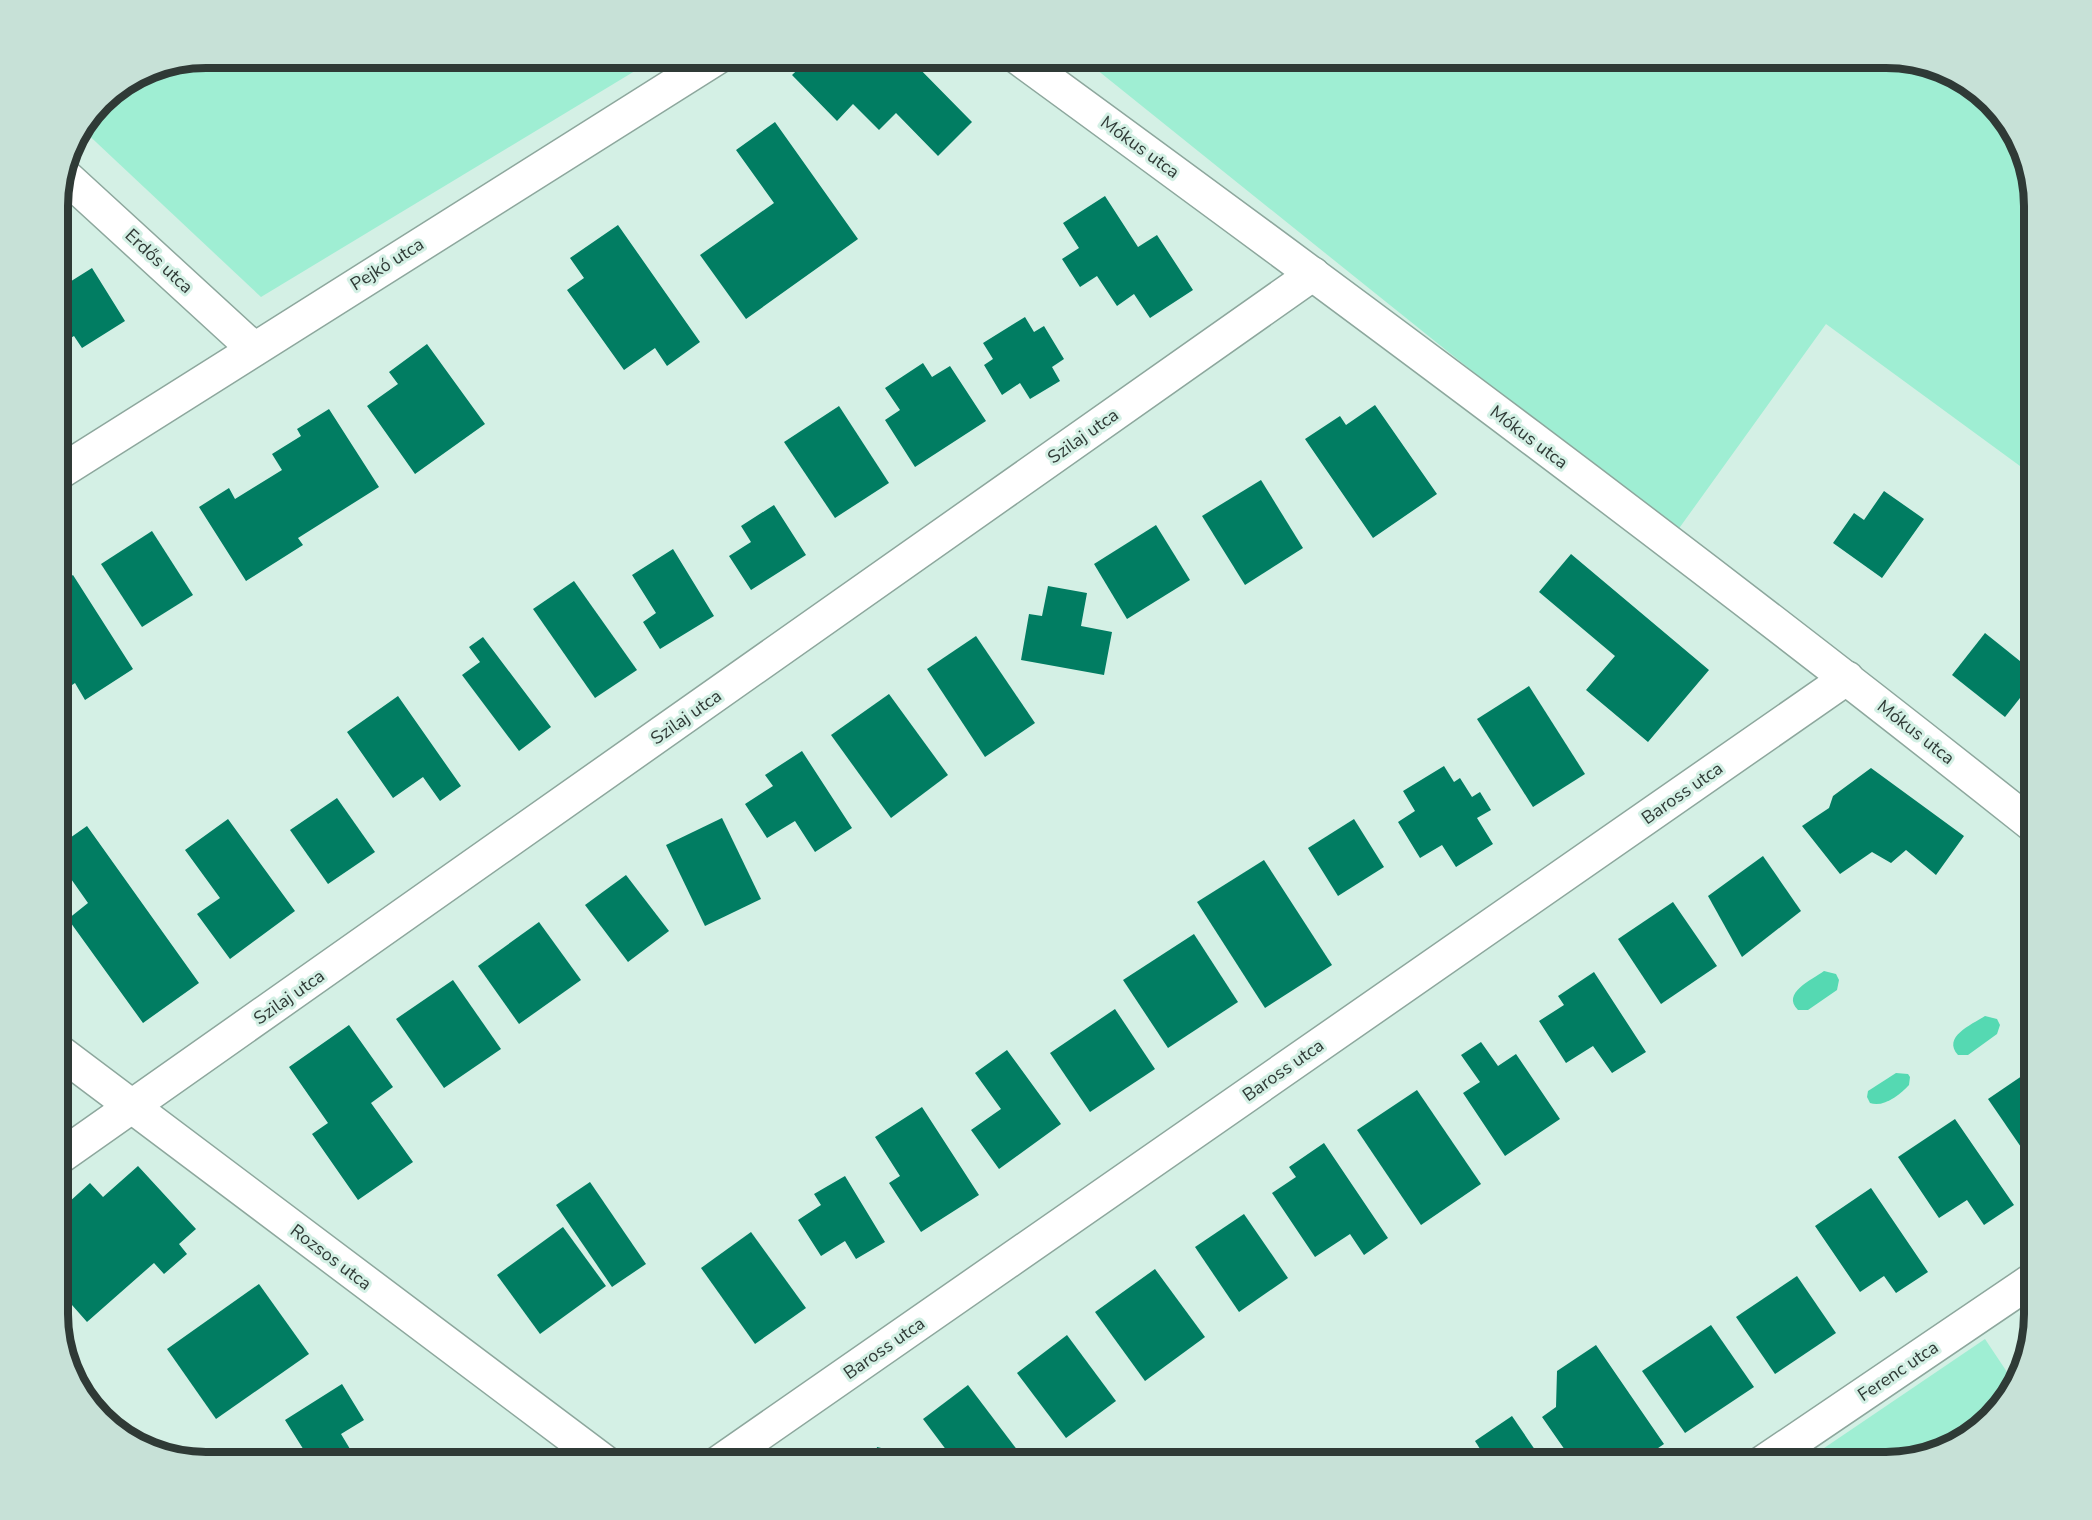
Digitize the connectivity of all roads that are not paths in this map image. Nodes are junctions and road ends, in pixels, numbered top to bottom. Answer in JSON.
{"nodes":[{"id":1,"x":701,"y":68,"type":"edge"},
{"id":2,"x":1032,"y":68,"type":"edge"},
{"id":3,"x":70,"y":181,"type":"edge"},
{"id":4,"x":1313,"y":274,"type":"junction"},
{"id":5,"x":254,"y":349,"type":"junction"},
{"id":6,"x":68,"y":467,"type":"edge"},
{"id":7,"x":1847,"y":678,"type":"junction"},
{"id":8,"x":2024,"y":818,"type":"edge"},
{"id":9,"x":68,"y":1059,"type":"edge"},
{"id":10,"x":132,"y":1108,"type":"junction"},
{"id":11,"x":68,"y":1152,"type":"edge"},
{"id":12,"x":2024,"y":1285,"type":"edge"},
{"id":13,"x":591,"y":1452,"type":"edge"},
{"id":14,"x":734,"y":1452,"type":"edge"},
{"id":15,"x":1778,"y":1452,"type":"edge"}],
"edges":[{"from":1,"to":5,"type":"street","name":"Pejkó utca"},
{"from":2,"to":4,"type":"street","name":"Mókus utca"},
{"from":3,"to":5,"type":"street","name":"Erdős utca"},
{"from":4,"to":7,"type":"street","name":"Mókus utca"},
{"from":4,"to":10,"type":"street","name":"Szilaj utca"},
{"from":5,"to":6,"type":"street","name":"Pejkó utca"},
{"from":7,"to":8,"type":"street","name":"Mókus utca"},
{"from":7,"to":14,"type":"street","name":"Baross utca"},
{"from":9,"to":10,"type":"street","name":"Rozsos utca"},
{"from":10,"to":11,"type":"street","name":"Szilaj utca"},
{"from":10,"to":13,"type":"street","name":"Rozsos utca"},
{"from":12,"to":15,"type":"street","name":"Ferenc utca"}]}
